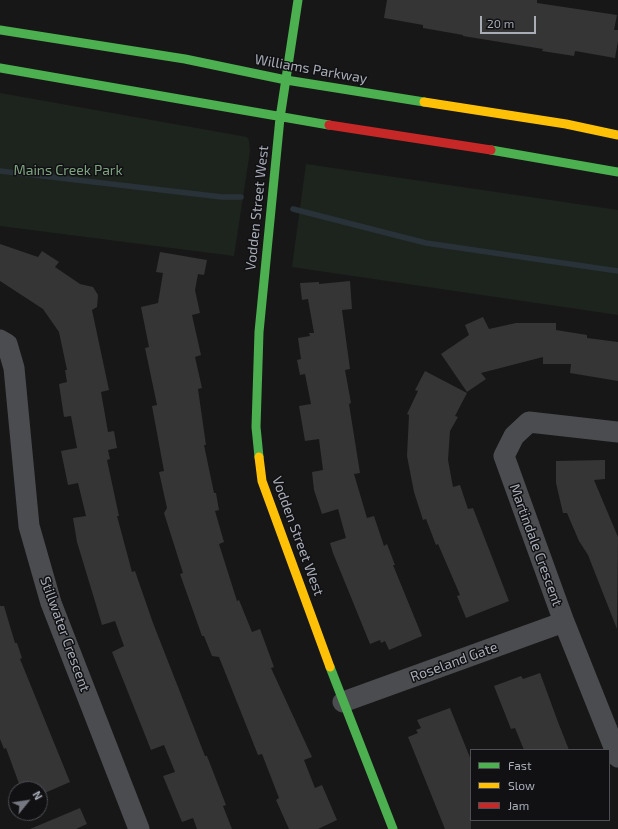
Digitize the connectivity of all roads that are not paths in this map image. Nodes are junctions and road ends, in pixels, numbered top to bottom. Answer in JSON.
{"nodes":[{"id":1,"x":298,"y":0,"type":"edge"},
{"id":2,"x":0,"y":30,"type":"edge"},
{"id":3,"x":0,"y":68,"type":"edge"},
{"id":4,"x":286,"y":80,"type":"junction"},
{"id":5,"x":280,"y":118,"type":"junction"},
{"id":6,"x":618,"y":135,"type":"edge"},
{"id":7,"x":618,"y":172,"type":"edge"},
{"id":8,"x":0,"y":340,"type":"edge"},
{"id":9,"x":618,"y":432,"type":"edge"},
{"id":10,"x":564,"y":622,"type":"junction"},
{"id":11,"x":343,"y":702,"type":"junction"},
{"id":12,"x":618,"y":757,"type":"edge"},
{"id":13,"x":139,"y":829,"type":"edge"},
{"id":14,"x":393,"y":829,"type":"edge"}],
"edges":[{"from":1,"to":4,"type":"main road","name":"Vodden Street West"},
{"from":2,"to":4,"type":"main road","name":"Williams Parkway"},
{"from":3,"to":5,"type":"main road"},
{"from":4,"to":5,"type":"main road","name":"Vodden Street West"},
{"from":4,"to":6,"type":"main road","name":"Williams Parkway"},
{"from":5,"to":7,"type":"main road"},
{"from":5,"to":11,"type":"main road","name":"Vodden Street West"},
{"from":8,"to":13,"type":"street","name":"Stillwater Crescent"},
{"from":9,"to":10,"type":"street","name":"Martindale Crescent"},
{"from":10,"to":11,"type":"street","name":"Roseland Gate"},
{"from":10,"to":12,"type":"street","name":"Martindale Crescent"},
{"from":11,"to":14,"type":"main road","name":"Vodden Street West"}]}
